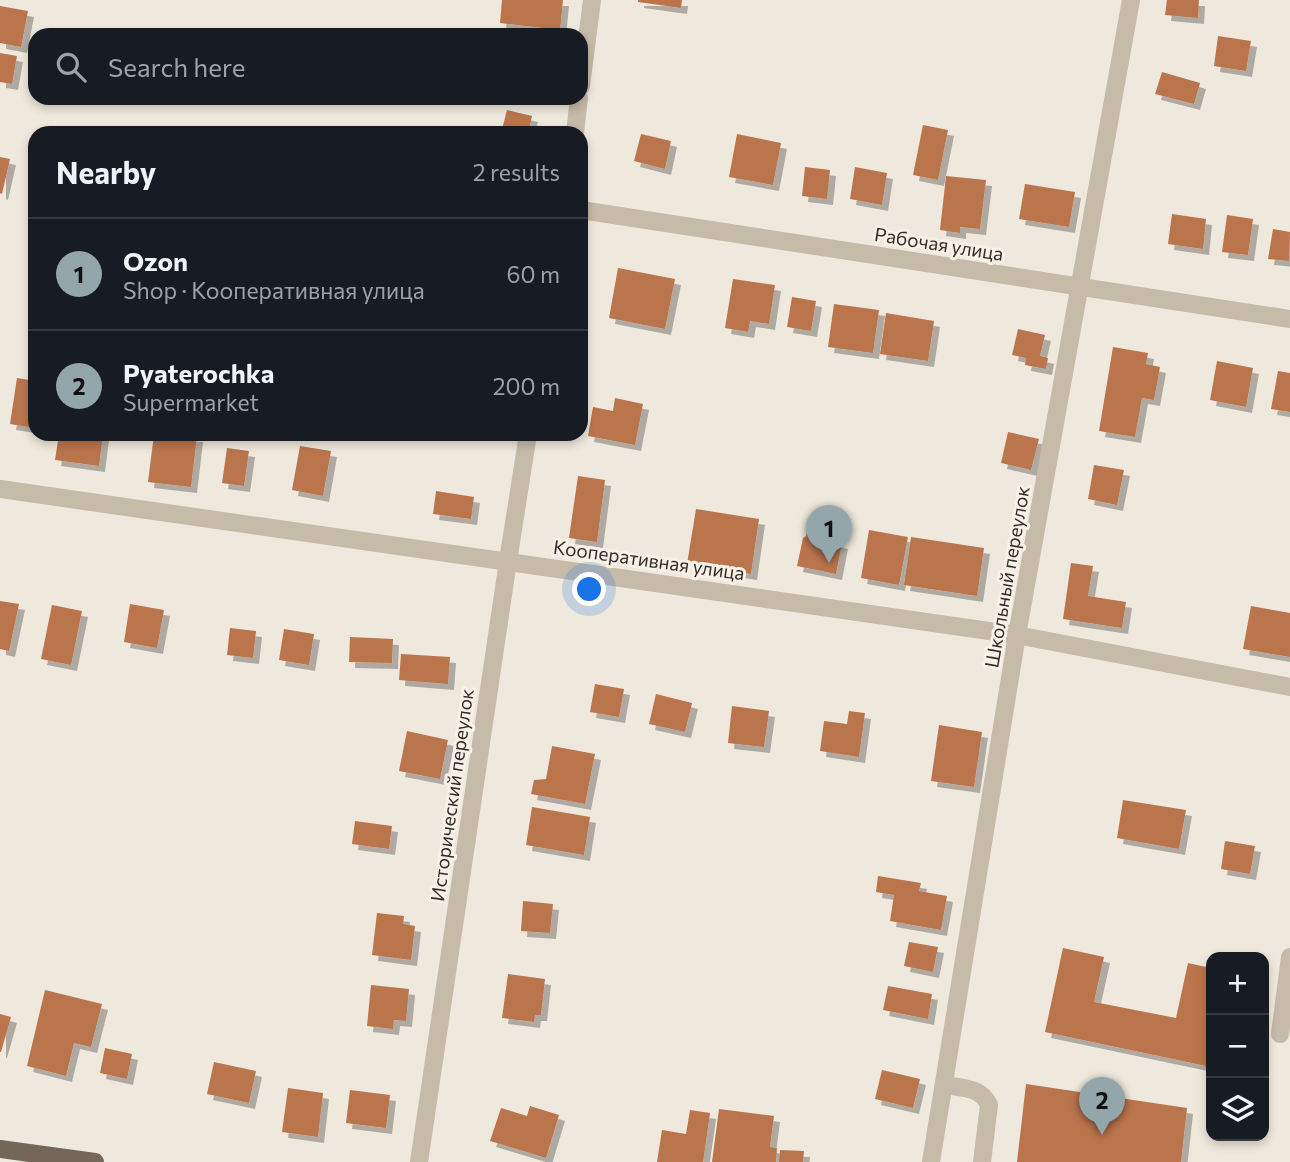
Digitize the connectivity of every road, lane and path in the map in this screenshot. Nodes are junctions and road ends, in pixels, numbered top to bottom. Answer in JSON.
{"nodes":[{"id":1,"x":592,"y":0,"type":"edge"},
{"id":2,"x":1131,"y":0,"type":"edge"},
{"id":3,"x":588,"y":31,"type":"edge"},
{"id":4,"x":578,"y":105,"type":"edge"},
{"id":5,"x":576,"y":126,"type":"edge"},
{"id":6,"x":588,"y":211,"type":"edge"},
{"id":7,"x":1080,"y":287,"type":"junction"},
{"id":8,"x":1290,"y":319,"type":"edge"},
{"id":9,"x":527,"y":441,"type":"edge"},
{"id":10,"x":0,"y":489,"type":"edge"},
{"id":11,"x":508,"y":561,"type":"junction"},
{"id":12,"x":1017,"y":635,"type":"junction"},
{"id":13,"x":1290,"y":687,"type":"edge"},
{"id":14,"x":1290,"y":957,"type":"edge"},
{"id":15,"x":1280,"y":1034,"type":"dead end"},
{"id":16,"x":944,"y":1085,"type":"junction"},
{"id":17,"x":0,"y":1149,"type":"edge"},
{"id":18,"x":95,"y":1162,"type":"edge"},
{"id":19,"x":419,"y":1162,"type":"edge"},
{"id":20,"x":931,"y":1162,"type":"edge"},
{"id":21,"x":982,"y":1162,"type":"edge"}],
"edges":[{"from":1,"to":3,"type":"street"},
{"from":2,"to":7,"type":"street","name":"Школьный переулок"},
{"from":4,"to":5,"type":"street"},
{"from":6,"to":7,"type":"street","name":"Рабочая улица"},
{"from":7,"to":8,"type":"street","name":"Рабочая улица"},
{"from":7,"to":12,"type":"street","name":"Школьный переулок"},
{"from":9,"to":11,"type":"street","name":"Исторический переулок"},
{"from":10,"to":11,"type":"street","name":"Кооперативная улица"},
{"from":11,"to":12,"type":"street","name":"Кооперативная улица"},
{"from":11,"to":19,"type":"street","name":"Исторический переулок"},
{"from":12,"to":13,"type":"street","name":"Кооперативная улица"},
{"from":12,"to":16,"type":"street","name":"Школьный переулок"},
{"from":14,"to":15,"type":"street"},
{"from":16,"to":20,"type":"street","name":"Школьный переулок"},
{"from":16,"to":21,"type":"street"},
{"from":17,"to":18,"type":"main road"}]}
